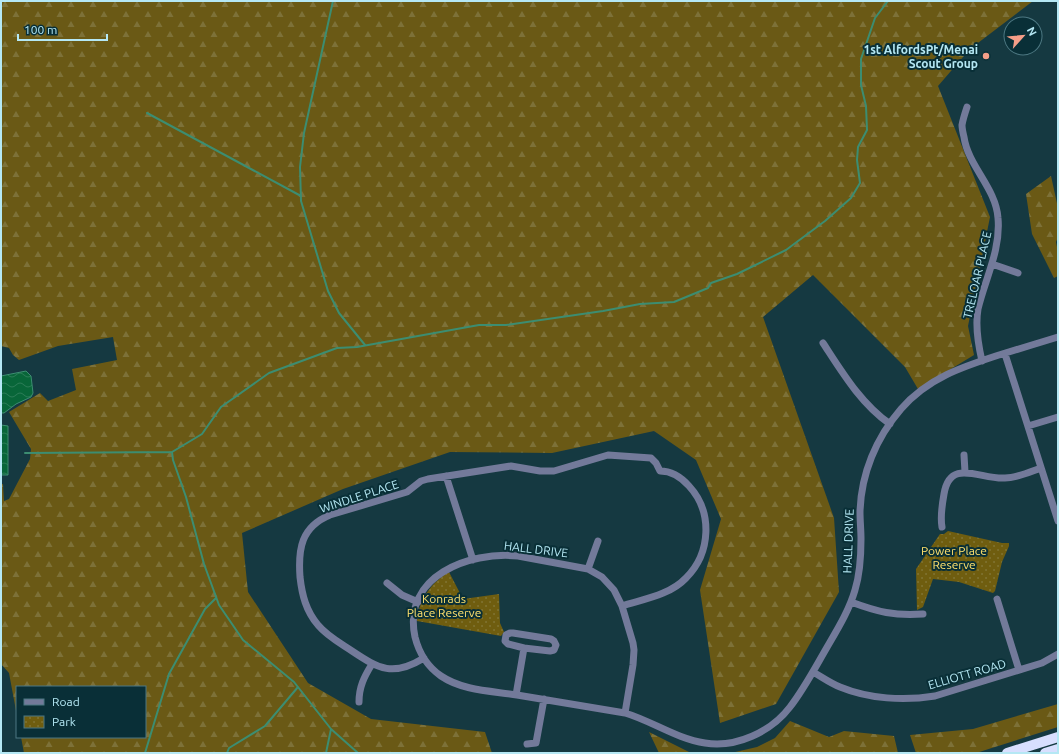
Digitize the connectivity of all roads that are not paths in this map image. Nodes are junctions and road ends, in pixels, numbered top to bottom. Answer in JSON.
{"nodes":[{"id":1,"x":966,"y":107,"type":"dead end"},
{"id":2,"x":992,"y":264,"type":"junction"},
{"id":3,"x":1018,"y":273,"type":"dead end"},
{"id":4,"x":1058,"y":337,"type":"edge"},
{"id":5,"x":823,"y":343,"type":"dead end"},
{"id":6,"x":1005,"y":354,"type":"junction"},
{"id":7,"x":982,"y":361,"type":"junction"},
{"id":8,"x":1058,"y":417,"type":"edge"},
{"id":9,"x":890,"y":424,"type":"junction"},
{"id":10,"x":1028,"y":426,"type":"junction"},
{"id":11,"x":964,"y":455,"type":"dead end"},
{"id":12,"x":1041,"y":468,"type":"junction"},
{"id":13,"x":965,"y":472,"type":"junction"},
{"id":14,"x":446,"y":476,"type":"junction"},
{"id":15,"x":1058,"y":521,"type":"edge"},
{"id":16,"x":942,"y":528,"type":"dead end"},
{"id":17,"x":598,"y":541,"type":"dead end"},
{"id":18,"x":472,"y":560,"type":"junction"},
{"id":19,"x":588,"y":569,"type":"junction"},
{"id":20,"x":387,"y":583,"type":"dead end"},
{"id":21,"x":997,"y":599,"type":"dead end"},
{"id":22,"x":418,"y":602,"type":"junction"},
{"id":23,"x":851,"y":602,"type":"junction"},
{"id":24,"x":622,"y":606,"type":"junction"},
{"id":25,"x":923,"y":614,"type":"dead end"},
{"id":26,"x":524,"y":648,"type":"junction"},
{"id":27,"x":1058,"y":654,"type":"edge"},
{"id":28,"x":424,"y":658,"type":"junction"},
{"id":29,"x":372,"y":664,"type":"junction"},
{"id":30,"x":1018,"y":670,"type":"junction"},
{"id":31,"x":813,"y":672,"type":"junction"},
{"id":32,"x":516,"y":695,"type":"junction"},
{"id":33,"x":544,"y":699,"type":"junction"},
{"id":34,"x":359,"y":702,"type":"dead end"},
{"id":35,"x":625,"y":713,"type":"junction"},
{"id":36,"x":1058,"y":737,"type":"edge"},
{"id":37,"x":527,"y":744,"type":"dead end"},
{"id":38,"x":1058,"y":749,"type":"edge"},
{"id":39,"x":1008,"y":753,"type":"edge"},
{"id":40,"x":1045,"y":753,"type":"edge"}],
"edges":[{"from":1,"to":2,"type":"street","name":"TRELOAR PLACE"},
{"from":2,"to":3,"type":"street"},
{"from":2,"to":7,"type":"street","name":"TRELOAR PLACE"},
{"from":4,"to":6,"type":"street","name":"HALL DRIVE"},
{"from":5,"to":9,"type":"street"},
{"from":6,"to":7,"type":"street","name":"HALL DRIVE"},
{"from":6,"to":10,"type":"street"},
{"from":7,"to":9,"type":"street","name":"HALL DRIVE"},
{"from":8,"to":10,"type":"street"},
{"from":9,"to":23,"type":"street","name":"HALL DRIVE"},
{"from":10,"to":12,"type":"street"},
{"from":11,"to":13,"type":"street"},
{"from":12,"to":13,"type":"street"},
{"from":12,"to":15,"type":"street"},
{"from":13,"to":16,"type":"street"},
{"from":14,"to":18,"type":"street"},
{"from":14,"to":24,"type":"street","name":"WINDLE PLACE"},
{"from":14,"to":29,"type":"street","name":"WINDLE PLACE"},
{"from":17,"to":19,"type":"street"},
{"from":18,"to":19,"type":"street","name":"HALL DRIVE"},
{"from":18,"to":22,"type":"street","name":"HALL DRIVE"},
{"from":19,"to":24,"type":"street","name":"HALL DRIVE"},
{"from":20,"to":22,"type":"street"},
{"from":21,"to":30,"type":"street"},
{"from":22,"to":28,"type":"street","name":"HALL DRIVE"},
{"from":23,"to":25,"type":"street"},
{"from":23,"to":31,"type":"street","name":"HALL DRIVE"},
{"from":24,"to":35,"type":"street","name":"HALL DRIVE"},
{"from":26,"to":26,"type":"street"},
{"from":26,"to":32,"type":"street"},
{"from":27,"to":30,"type":"street","name":"ELLIOTT ROAD"},
{"from":28,"to":29,"type":"street","name":"WINDLE PLACE"},
{"from":28,"to":32,"type":"street","name":"HALL DRIVE"},
{"from":29,"to":34,"type":"street"},
{"from":30,"to":31,"type":"street","name":"ELLIOTT ROAD"},
{"from":31,"to":35,"type":"street","name":"HALL DRIVE"},
{"from":32,"to":33,"type":"street","name":"HALL DRIVE"},
{"from":33,"to":35,"type":"street","name":"HALL DRIVE"},
{"from":33,"to":37,"type":"street"},
{"from":36,"to":39,"type":"highway"},
{"from":38,"to":40,"type":"highway"}]}
